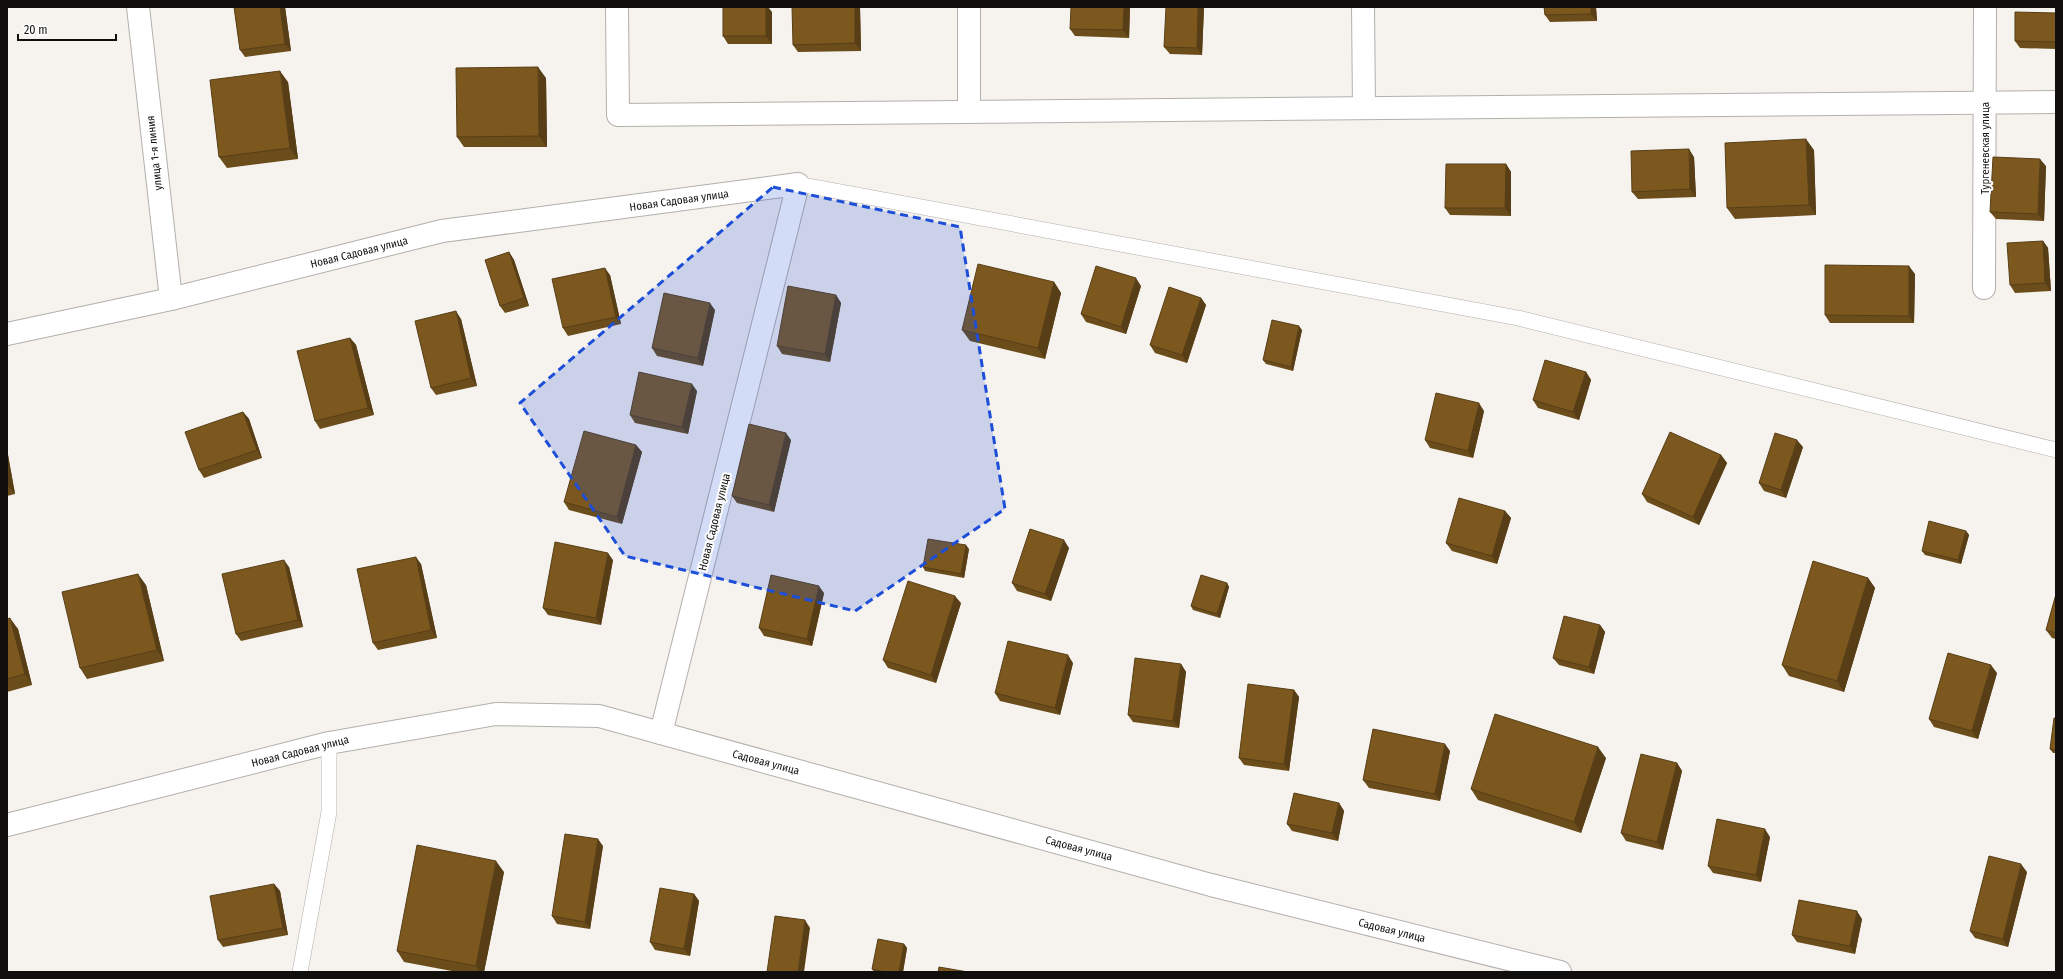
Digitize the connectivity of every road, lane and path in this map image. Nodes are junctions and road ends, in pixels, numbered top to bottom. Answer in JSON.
{"nodes":[{"id":1,"x":138,"y":7,"type":"edge"},
{"id":2,"x":617,"y":7,"type":"edge"},
{"id":3,"x":969,"y":7,"type":"edge"},
{"id":4,"x":1363,"y":7,"type":"edge"},
{"id":5,"x":1985,"y":7,"type":"edge"},
{"id":6,"x":1986,"y":102,"type":"junction"},
{"id":7,"x":2056,"y":102,"type":"edge"},
{"id":8,"x":1364,"y":108,"type":"junction"},
{"id":9,"x":970,"y":112,"type":"junction"},
{"id":10,"x":798,"y":184,"type":"junction"},
{"id":11,"x":1984,"y":288,"type":"dead end"},
{"id":12,"x":172,"y":299,"type":"junction"},
{"id":13,"x":7,"y":334,"type":"edge"},
{"id":14,"x":2056,"y":450,"type":"edge"},
{"id":15,"x":599,"y":716,"type":"joint"},
{"id":16,"x":661,"y":733,"type":"junction"},
{"id":17,"x":329,"y":743,"type":"junction"},
{"id":18,"x":7,"y":825,"type":"edge"},
{"id":19,"x":300,"y":972,"type":"edge"},
{"id":20,"x":1560,"y":972,"type":"edge"}],
"edges":[{"from":1,"to":12,"type":"street","name":"улица 1-я линия"},
{"from":2,"to":9,"type":"street"},
{"from":3,"to":9,"type":"street"},
{"from":4,"to":8,"type":"street"},
{"from":5,"to":6,"type":"street","name":"Тургеневская улица"},
{"from":6,"to":7,"type":"street"},
{"from":6,"to":8,"type":"street"},
{"from":6,"to":11,"type":"street","name":"Тургеневская улица"},
{"from":8,"to":9,"type":"street"},
{"from":10,"to":12,"type":"street","name":"Новая Садовая улица"},
{"from":10,"to":14,"type":"lane"},
{"from":10,"to":16,"type":"street","name":"Новая Садовая улица"},
{"from":12,"to":13,"type":"street","name":"Новая Садовая улица"},
{"from":15,"to":16,"type":"street","name":"Садовая улица"},
{"from":15,"to":17,"type":"street","name":"Новая Садовая улица"},
{"from":16,"to":20,"type":"street","name":"Садовая улица"},
{"from":17,"to":18,"type":"street","name":"Новая Садовая улица"},
{"from":17,"to":19,"type":"lane"}]}
